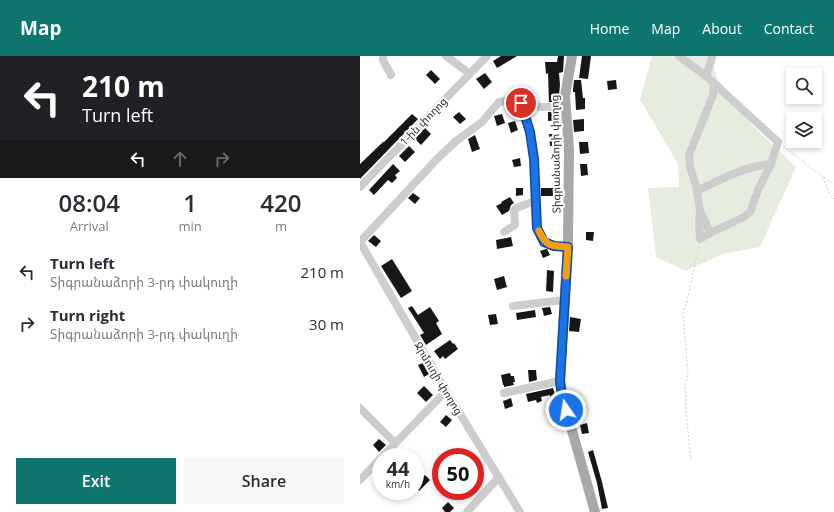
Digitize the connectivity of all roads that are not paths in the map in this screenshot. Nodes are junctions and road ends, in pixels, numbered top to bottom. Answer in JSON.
{"nodes":[{"id":1,"x":383,"y":56,"type":"edge"},
{"id":2,"x":446,"y":56,"type":"edge"},
{"id":3,"x":487,"y":56,"type":"edge"},
{"id":4,"x":572,"y":56,"type":"edge"},
{"id":5,"x":679,"y":56,"type":"edge"},
{"id":6,"x":712,"y":56,"type":"edge"},
{"id":7,"x":469,"y":73,"type":"junction"},
{"id":8,"x":391,"y":75,"type":"dead end"},
{"id":9,"x":706,"y":76,"type":"junction"},
{"id":10,"x":714,"y":84,"type":"junction"},
{"id":11,"x":521,"y":103,"type":"junction"},
{"id":12,"x":565,"y":107,"type":"junction"},
{"id":13,"x":771,"y":164,"type":"junction"},
{"id":14,"x":360,"y":187,"type":"edge"},
{"id":15,"x":696,"y":191,"type":"junction"},
{"id":16,"x":535,"y":201,"type":"junction"},
{"id":17,"x":700,"y":210,"type":"junction"},
{"id":18,"x":504,"y":232,"type":"dead end"},
{"id":19,"x":710,"y":233,"type":"junction"},
{"id":20,"x":360,"y":242,"type":"edge"},
{"id":21,"x":568,"y":247,"type":"junction"},
{"id":22,"x":564,"y":300,"type":"junction"},
{"id":23,"x":513,"y":306,"type":"dead end"},
{"id":24,"x":560,"y":381,"type":"junction"},
{"id":25,"x":446,"y":391,"type":"junction"},
{"id":26,"x":504,"y":393,"type":"dead end"},
{"id":27,"x":360,"y":408,"type":"edge"},
{"id":28,"x":395,"y":443,"type":"junction"},
{"id":29,"x":390,"y":448,"type":"edge"},
{"id":30,"x":372,"y":467,"type":"edge"},
{"id":31,"x":499,"y":477,"type":"junction"},
{"id":32,"x":360,"y":480,"type":"edge"},
{"id":33,"x":467,"y":512,"type":"edge"},
{"id":34,"x":520,"y":512,"type":"edge"},
{"id":35,"x":595,"y":512,"type":"edge"}],
"edges":[{"from":1,"to":8,"type":"street"},
{"from":2,"to":7,"type":"street"},
{"from":3,"to":7,"type":"street","name":"1-ին փողոց"},
{"from":4,"to":12,"type":"main road","name":"Տիգրանաձորի փողոց"},
{"from":5,"to":9,"type":"street"},
{"from":6,"to":9,"type":"street"},
{"from":7,"to":14,"type":"street","name":"1-ին փողոց"},
{"from":9,"to":10,"type":"street"},
{"from":10,"to":13,"type":"street"},
{"from":10,"to":15,"type":"street"},
{"from":11,"to":12,"type":"street"},
{"from":11,"to":16,"type":"street"},
{"from":11,"to":20,"type":"street"},
{"from":12,"to":21,"type":"main road","name":"Տիգրանաձորի փողոց"},
{"from":13,"to":15,"type":"street"},
{"from":13,"to":19,"type":"street"},
{"from":15,"to":17,"type":"street"},
{"from":16,"to":18,"type":"street"},
{"from":16,"to":21,"type":"street"},
{"from":17,"to":19,"type":"street"},
{"from":17,"to":19,"type":"street"},
{"from":20,"to":25,"type":"street","name":"Ջրմուղի փողոց"},
{"from":21,"to":22,"type":"main road","name":"Տիգրանաձորի փողոց"},
{"from":22,"to":23,"type":"street"},
{"from":22,"to":24,"type":"main road","name":"Տիգրանաձորի փողոց"},
{"from":24,"to":26,"type":"street"},
{"from":24,"to":35,"type":"main road","name":"Տիգրանաձորի փողոց"},
{"from":25,"to":28,"type":"street"},
{"from":25,"to":31,"type":"street","name":"Ջրմուղի փողոց"},
{"from":27,"to":28,"type":"street"},
{"from":28,"to":29,"type":"street"},
{"from":30,"to":32,"type":"street"},
{"from":31,"to":33,"type":"street"},
{"from":31,"to":34,"type":"street","name":"Ջրմուղի փողոց"}]}
